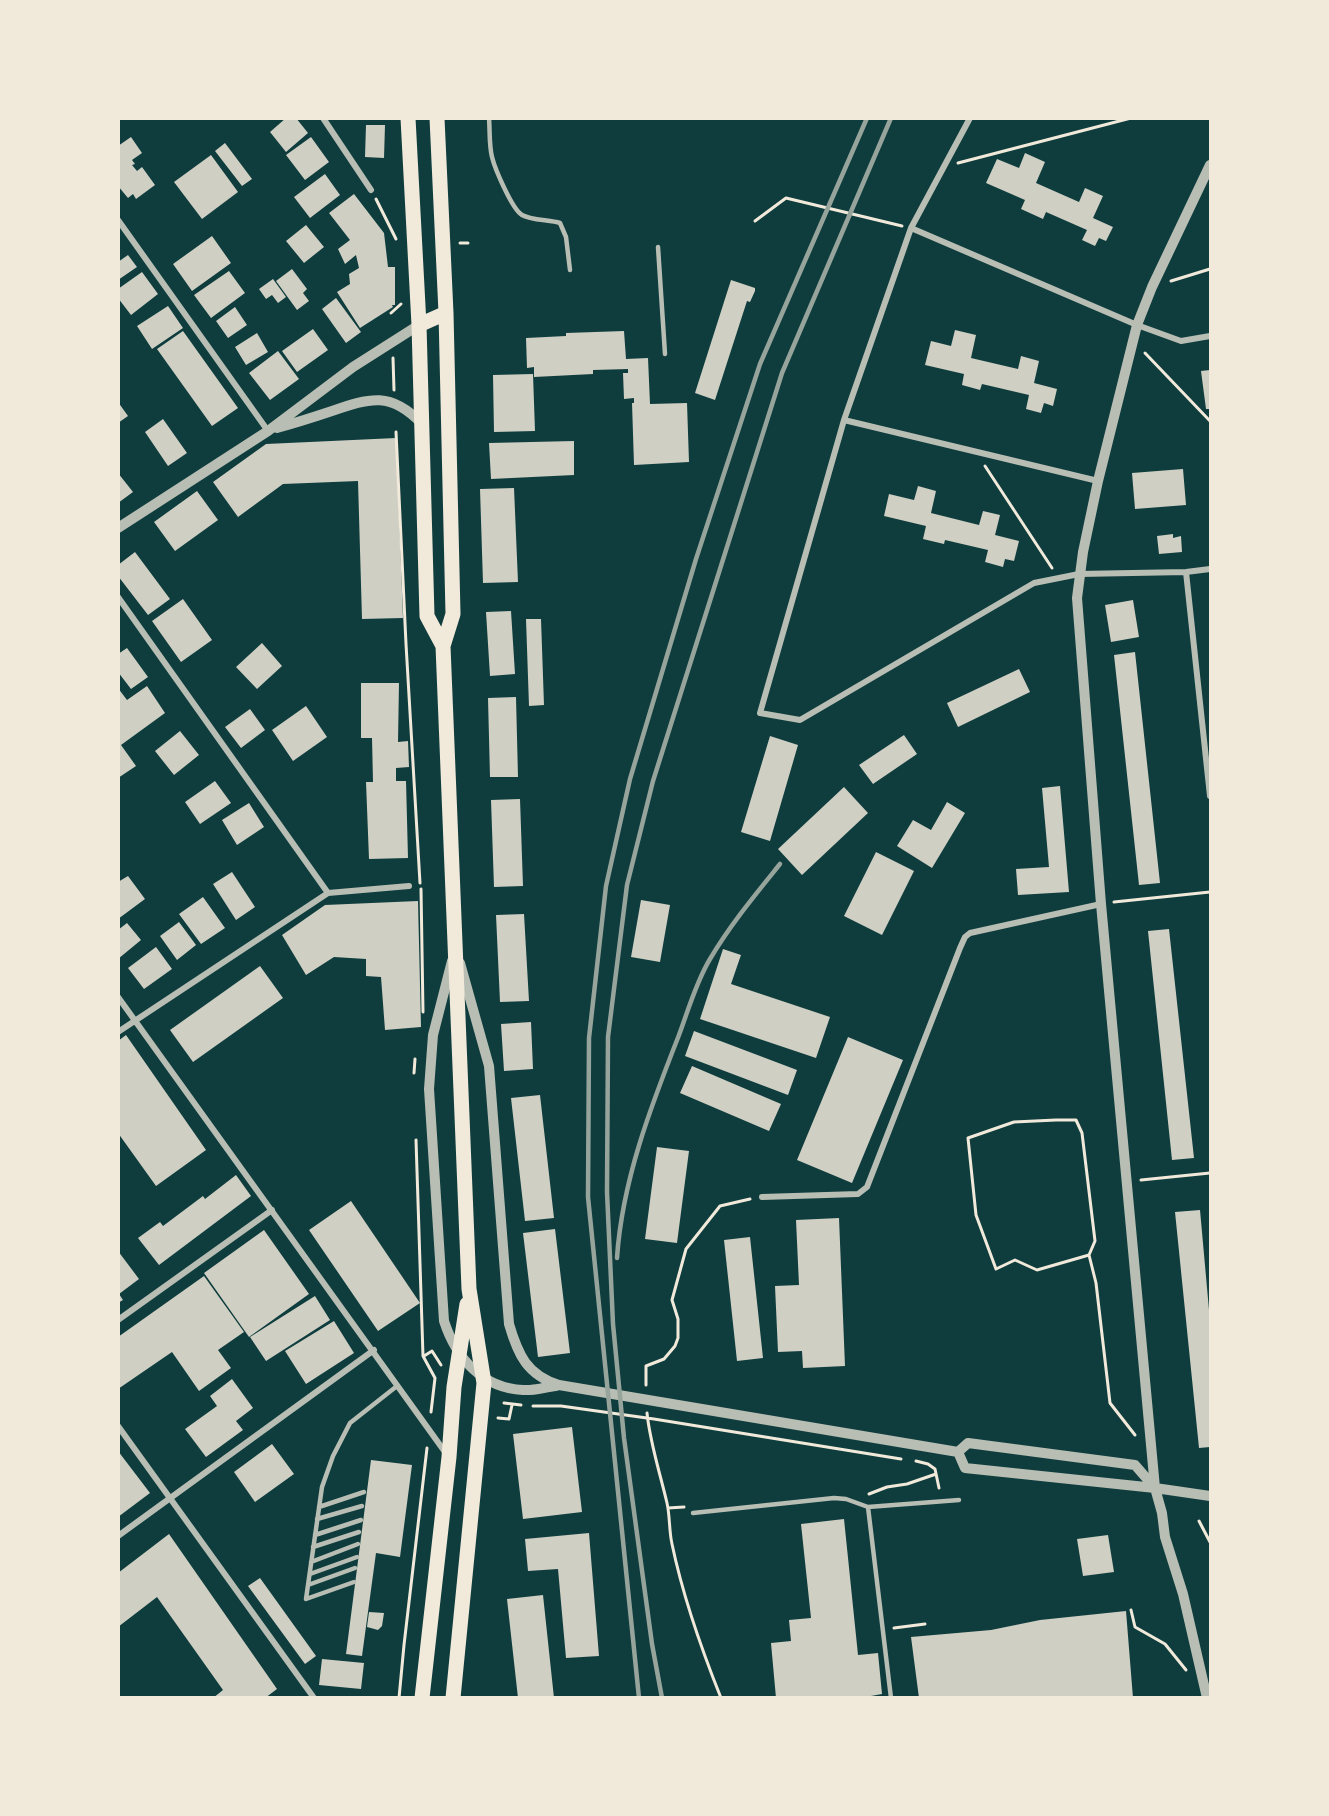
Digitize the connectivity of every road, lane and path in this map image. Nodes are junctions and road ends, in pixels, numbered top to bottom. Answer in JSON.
{"nodes":[{"id":1,"x":323,"y":118,"type":"edge"},
{"id":2,"x":408,"y":118,"type":"edge"},
{"id":3,"x":437,"y":118,"type":"edge"},
{"id":4,"x":489,"y":118,"type":"edge"},
{"id":5,"x":970,"y":118,"type":"edge"},
{"id":6,"x":1131,"y":118,"type":"edge"},
{"id":7,"x":1210,"y":165,"type":"edge"},
{"id":8,"x":944,"y":166,"type":"junction"},
{"id":9,"x":371,"y":190,"type":"joint"},
{"id":10,"x":118,"y":220,"type":"edge"},
{"id":11,"x":755,"y":221,"type":"dead end"},
{"id":12,"x":911,"y":228,"type":"junction"},
{"id":13,"x":460,"y":243,"type":"dead end"},
{"id":14,"x":468,"y":243,"type":"dead end"},
{"id":15,"x":398,"y":246,"type":"dead end"},
{"id":16,"x":658,"y":247,"type":"dead end"},
{"id":17,"x":570,"y":270,"type":"dead end"},
{"id":18,"x":1210,"y":270,"type":"edge"},
{"id":19,"x":1152,"y":287,"type":"junction"},
{"id":20,"x":446,"y":313,"type":"junction"},
{"id":21,"x":419,"y":325,"type":"junction"},
{"id":22,"x":1137,"y":326,"type":"junction"},
{"id":23,"x":1210,"y":336,"type":"edge"},
{"id":24,"x":1133,"y":341,"type":"junction"},
{"id":25,"x":665,"y":354,"type":"dead end"},
{"id":26,"x":393,"y":358,"type":"dead end"},
{"id":27,"x":394,"y":392,"type":"dead end"},
{"id":28,"x":844,"y":420,"type":"junction"},
{"id":29,"x":1210,"y":421,"type":"edge"},
{"id":30,"x":422,"y":424,"type":"junction"},
{"id":31,"x":268,"y":431,"type":"junction"},
{"id":32,"x":396,"y":432,"type":"dead end"},
{"id":33,"x":976,"y":451,"type":"junction"},
{"id":34,"x":1098,"y":481,"type":"junction"},
{"id":35,"x":118,"y":528,"type":"edge"},
{"id":36,"x":1210,"y":569,"type":"edge"},
{"id":37,"x":1186,"y":572,"type":"junction"},
{"id":38,"x":1079,"y":574,"type":"junction"},
{"id":39,"x":1058,"y":577,"type":"junction"},
{"id":40,"x":118,"y":597,"type":"edge"},
{"id":41,"x":443,"y":646,"type":"junction"},
{"id":42,"x":1210,"y":796,"type":"edge"},
{"id":43,"x":409,"y":886,"type":"dead end"},
{"id":44,"x":1210,"y":892,"type":"edge"},
{"id":45,"x":328,"y":893,"type":"junction"},
{"id":46,"x":1101,"y":904,"type":"junction"},
{"id":47,"x":455,"y":948,"type":"junction"},
{"id":48,"x":118,"y":997,"type":"edge"},
{"id":49,"x":423,"y":1015,"type":"dead end"},
{"id":50,"x":135,"y":1020,"type":"junction"},
{"id":51,"x":118,"y":1032,"type":"edge"},
{"id":52,"x":417,"y":1054,"type":"dead end"},
{"id":53,"x":414,"y":1063,"type":"dead end"},
{"id":54,"x":1210,"y":1173,"type":"edge"},
{"id":55,"x":1126,"y":1181,"type":"junction"},
{"id":56,"x":762,"y":1197,"type":"joint"},
{"id":57,"x":272,"y":1210,"type":"junction"},
{"id":58,"x":419,"y":1220,"type":"dead end"},
{"id":59,"x":1089,"y":1255,"type":"junction"},
{"id":60,"x":469,"y":1289,"type":"junction"},
{"id":61,"x":118,"y":1320,"type":"edge"},
{"id":62,"x":374,"y":1350,"type":"junction"},
{"id":63,"x":432,"y":1351,"type":"dead end"},
{"id":64,"x":423,"y":1356,"type":"junction"},
{"id":65,"x":559,"y":1385,"type":"junction"},
{"id":66,"x":397,"y":1386,"type":"junction"},
{"id":67,"x":646,"y":1390,"type":"dead end"},
{"id":68,"x":512,"y":1405,"type":"dead end"},
{"id":69,"x":561,"y":1406,"type":"dead end"},
{"id":70,"x":647,"y":1411,"type":"dead end"},
{"id":71,"x":509,"y":1419,"type":"dead end"},
{"id":72,"x":118,"y":1426,"type":"edge"},
{"id":73,"x":429,"y":1429,"type":"junction"},
{"id":74,"x":1135,"y":1435,"type":"dead end"},
{"id":75,"x":958,"y":1452,"type":"junction"},
{"id":76,"x":449,"y":1457,"type":"junction"},
{"id":77,"x":935,"y":1472,"type":"junction"},
{"id":78,"x":939,"y":1488,"type":"dead end"},
{"id":79,"x":1155,"y":1488,"type":"junction"},
{"id":80,"x":364,"y":1492,"type":"dead end"},
{"id":81,"x":1210,"y":1496,"type":"edge"},
{"id":82,"x":171,"y":1499,"type":"junction"},
{"id":83,"x":959,"y":1500,"type":"dead end"},
{"id":84,"x":856,"y":1502,"type":"junction"},
{"id":85,"x":362,"y":1506,"type":"dead end"},
{"id":86,"x":319,"y":1507,"type":"junction"},
{"id":87,"x":868,"y":1507,"type":"junction"},
{"id":88,"x":693,"y":1513,"type":"dead end"},
{"id":89,"x":317,"y":1519,"type":"junction"},
{"id":90,"x":361,"y":1520,"type":"dead end"},
{"id":91,"x":1199,"y":1521,"type":"dead end"},
{"id":92,"x":359,"y":1532,"type":"dead end"},
{"id":93,"x":315,"y":1535,"type":"junction"},
{"id":94,"x":118,"y":1536,"type":"edge"},
{"id":95,"x":1210,"y":1542,"type":"edge"},
{"id":96,"x":358,"y":1544,"type":"dead end"},
{"id":97,"x":313,"y":1547,"type":"junction"},
{"id":98,"x":357,"y":1557,"type":"dead end"},
{"id":99,"x":311,"y":1562,"type":"junction"},
{"id":100,"x":356,"y":1568,"type":"dead end"},
{"id":101,"x":310,"y":1574,"type":"junction"},
{"id":102,"x":354,"y":1582,"type":"dead end"},
{"id":103,"x":308,"y":1585,"type":"junction"},
{"id":104,"x":1131,"y":1610,"type":"dead end"},
{"id":105,"x":925,"y":1624,"type":"dead end"},
{"id":106,"x":884,"y":1630,"type":"junction"},
{"id":107,"x":1190,"y":1675,"type":"dead end"},
{"id":108,"x":314,"y":1698,"type":"edge"},
{"id":109,"x":399,"y":1698,"type":"edge"},
{"id":110,"x":422,"y":1698,"type":"edge"},
{"id":111,"x":453,"y":1698,"type":"edge"},
{"id":112,"x":721,"y":1698,"type":"edge"},
{"id":113,"x":891,"y":1698,"type":"edge"},
{"id":114,"x":1207,"y":1698,"type":"edge"}],
"edges":[{"from":1,"to":9,"type":"street"},
{"from":2,"to":21,"type":"main road"},
{"from":3,"to":20,"type":"main road"},
{"from":4,"to":17,"type":"lane"},
{"from":5,"to":8,"type":"street"},
{"from":6,"to":8,"type":"path"},
{"from":7,"to":19,"type":"street"},
{"from":8,"to":12,"type":"street"},
{"from":9,"to":15,"type":"path"},
{"from":10,"to":31,"type":"street"},
{"from":11,"to":12,"type":"path"},
{"from":12,"to":22,"type":"street"},
{"from":12,"to":28,"type":"street"},
{"from":13,"to":14,"type":"path"},
{"from":16,"to":25,"type":"lane"},
{"from":18,"to":19,"type":"path"},
{"from":19,"to":22,"type":"street"},
{"from":20,"to":21,"type":"main road"},
{"from":20,"to":41,"type":"main road"},
{"from":21,"to":30,"type":"main road"},
{"from":21,"to":31,"type":"street"},
{"from":22,"to":23,"type":"street"},
{"from":22,"to":24,"type":"street"},
{"from":24,"to":29,"type":"path"},
{"from":24,"to":34,"type":"street"},
{"from":26,"to":27,"type":"path"},
{"from":28,"to":33,"type":"street"},
{"from":28,"to":39,"type":"street"},
{"from":30,"to":31,"type":"street"},
{"from":30,"to":41,"type":"main road"},
{"from":31,"to":35,"type":"street"},
{"from":32,"to":49,"type":"path"},
{"from":33,"to":34,"type":"street"},
{"from":33,"to":39,"type":"path"},
{"from":34,"to":38,"type":"street"},
{"from":36,"to":37,"type":"street"},
{"from":37,"to":38,"type":"street"},
{"from":37,"to":42,"type":"street"},
{"from":38,"to":39,"type":"street"},
{"from":38,"to":46,"type":"street"},
{"from":40,"to":45,"type":"street"},
{"from":41,"to":47,"type":"main road"},
{"from":43,"to":45,"type":"street"},
{"from":44,"to":46,"type":"path"},
{"from":45,"to":50,"type":"street"},
{"from":46,"to":55,"type":"street"},
{"from":46,"to":56,"type":"street"},
{"from":47,"to":60,"type":"main road"},
{"from":47,"to":65,"type":"street"},
{"from":47,"to":65,"type":"street"},
{"from":48,"to":50,"type":"street"},
{"from":50,"to":51,"type":"street"},
{"from":50,"to":57,"type":"street"},
{"from":52,"to":53,"type":"path"},
{"from":54,"to":55,"type":"path"},
{"from":55,"to":79,"type":"street"},
{"from":56,"to":67,"type":"path"},
{"from":57,"to":61,"type":"street"},
{"from":57,"to":62,"type":"street"},
{"from":58,"to":64,"type":"path"},
{"from":59,"to":59,"type":"path"},
{"from":59,"to":74,"type":"path"},
{"from":60,"to":76,"type":"main road"},
{"from":60,"to":111,"type":"main road"},
{"from":62,"to":66,"type":"street"},
{"from":62,"to":82,"type":"street"},
{"from":63,"to":64,"type":"path"},
{"from":64,"to":73,"type":"path"},
{"from":65,"to":75,"type":"street"},
{"from":66,"to":73,"type":"street"},
{"from":66,"to":86,"type":"lane"},
{"from":68,"to":71,"type":"path"},
{"from":69,"to":77,"type":"path"},
{"from":70,"to":112,"type":"path"},
{"from":72,"to":82,"type":"street"},
{"from":73,"to":76,"type":"street"},
{"from":73,"to":109,"type":"path"},
{"from":75,"to":79,"type":"street"},
{"from":75,"to":79,"type":"street"},
{"from":76,"to":110,"type":"main road"},
{"from":77,"to":78,"type":"path"},
{"from":77,"to":84,"type":"path"},
{"from":79,"to":81,"type":"street"},
{"from":79,"to":114,"type":"street"},
{"from":80,"to":86,"type":"lane"},
{"from":82,"to":94,"type":"street"},
{"from":82,"to":108,"type":"street"},
{"from":83,"to":87,"type":"lane"},
{"from":84,"to":87,"type":"lane"},
{"from":84,"to":88,"type":"lane"},
{"from":85,"to":89,"type":"lane"},
{"from":86,"to":89,"type":"lane"},
{"from":87,"to":106,"type":"lane"},
{"from":89,"to":93,"type":"lane"},
{"from":90,"to":93,"type":"lane"},
{"from":91,"to":95,"type":"path"},
{"from":92,"to":97,"type":"lane"},
{"from":93,"to":97,"type":"lane"},
{"from":96,"to":99,"type":"lane"},
{"from":97,"to":99,"type":"lane"},
{"from":98,"to":101,"type":"lane"},
{"from":99,"to":101,"type":"lane"},
{"from":100,"to":103,"type":"lane"},
{"from":101,"to":103,"type":"lane"},
{"from":102,"to":103,"type":"lane"},
{"from":104,"to":107,"type":"path"},
{"from":105,"to":106,"type":"path"},
{"from":106,"to":113,"type":"lane"}]}
